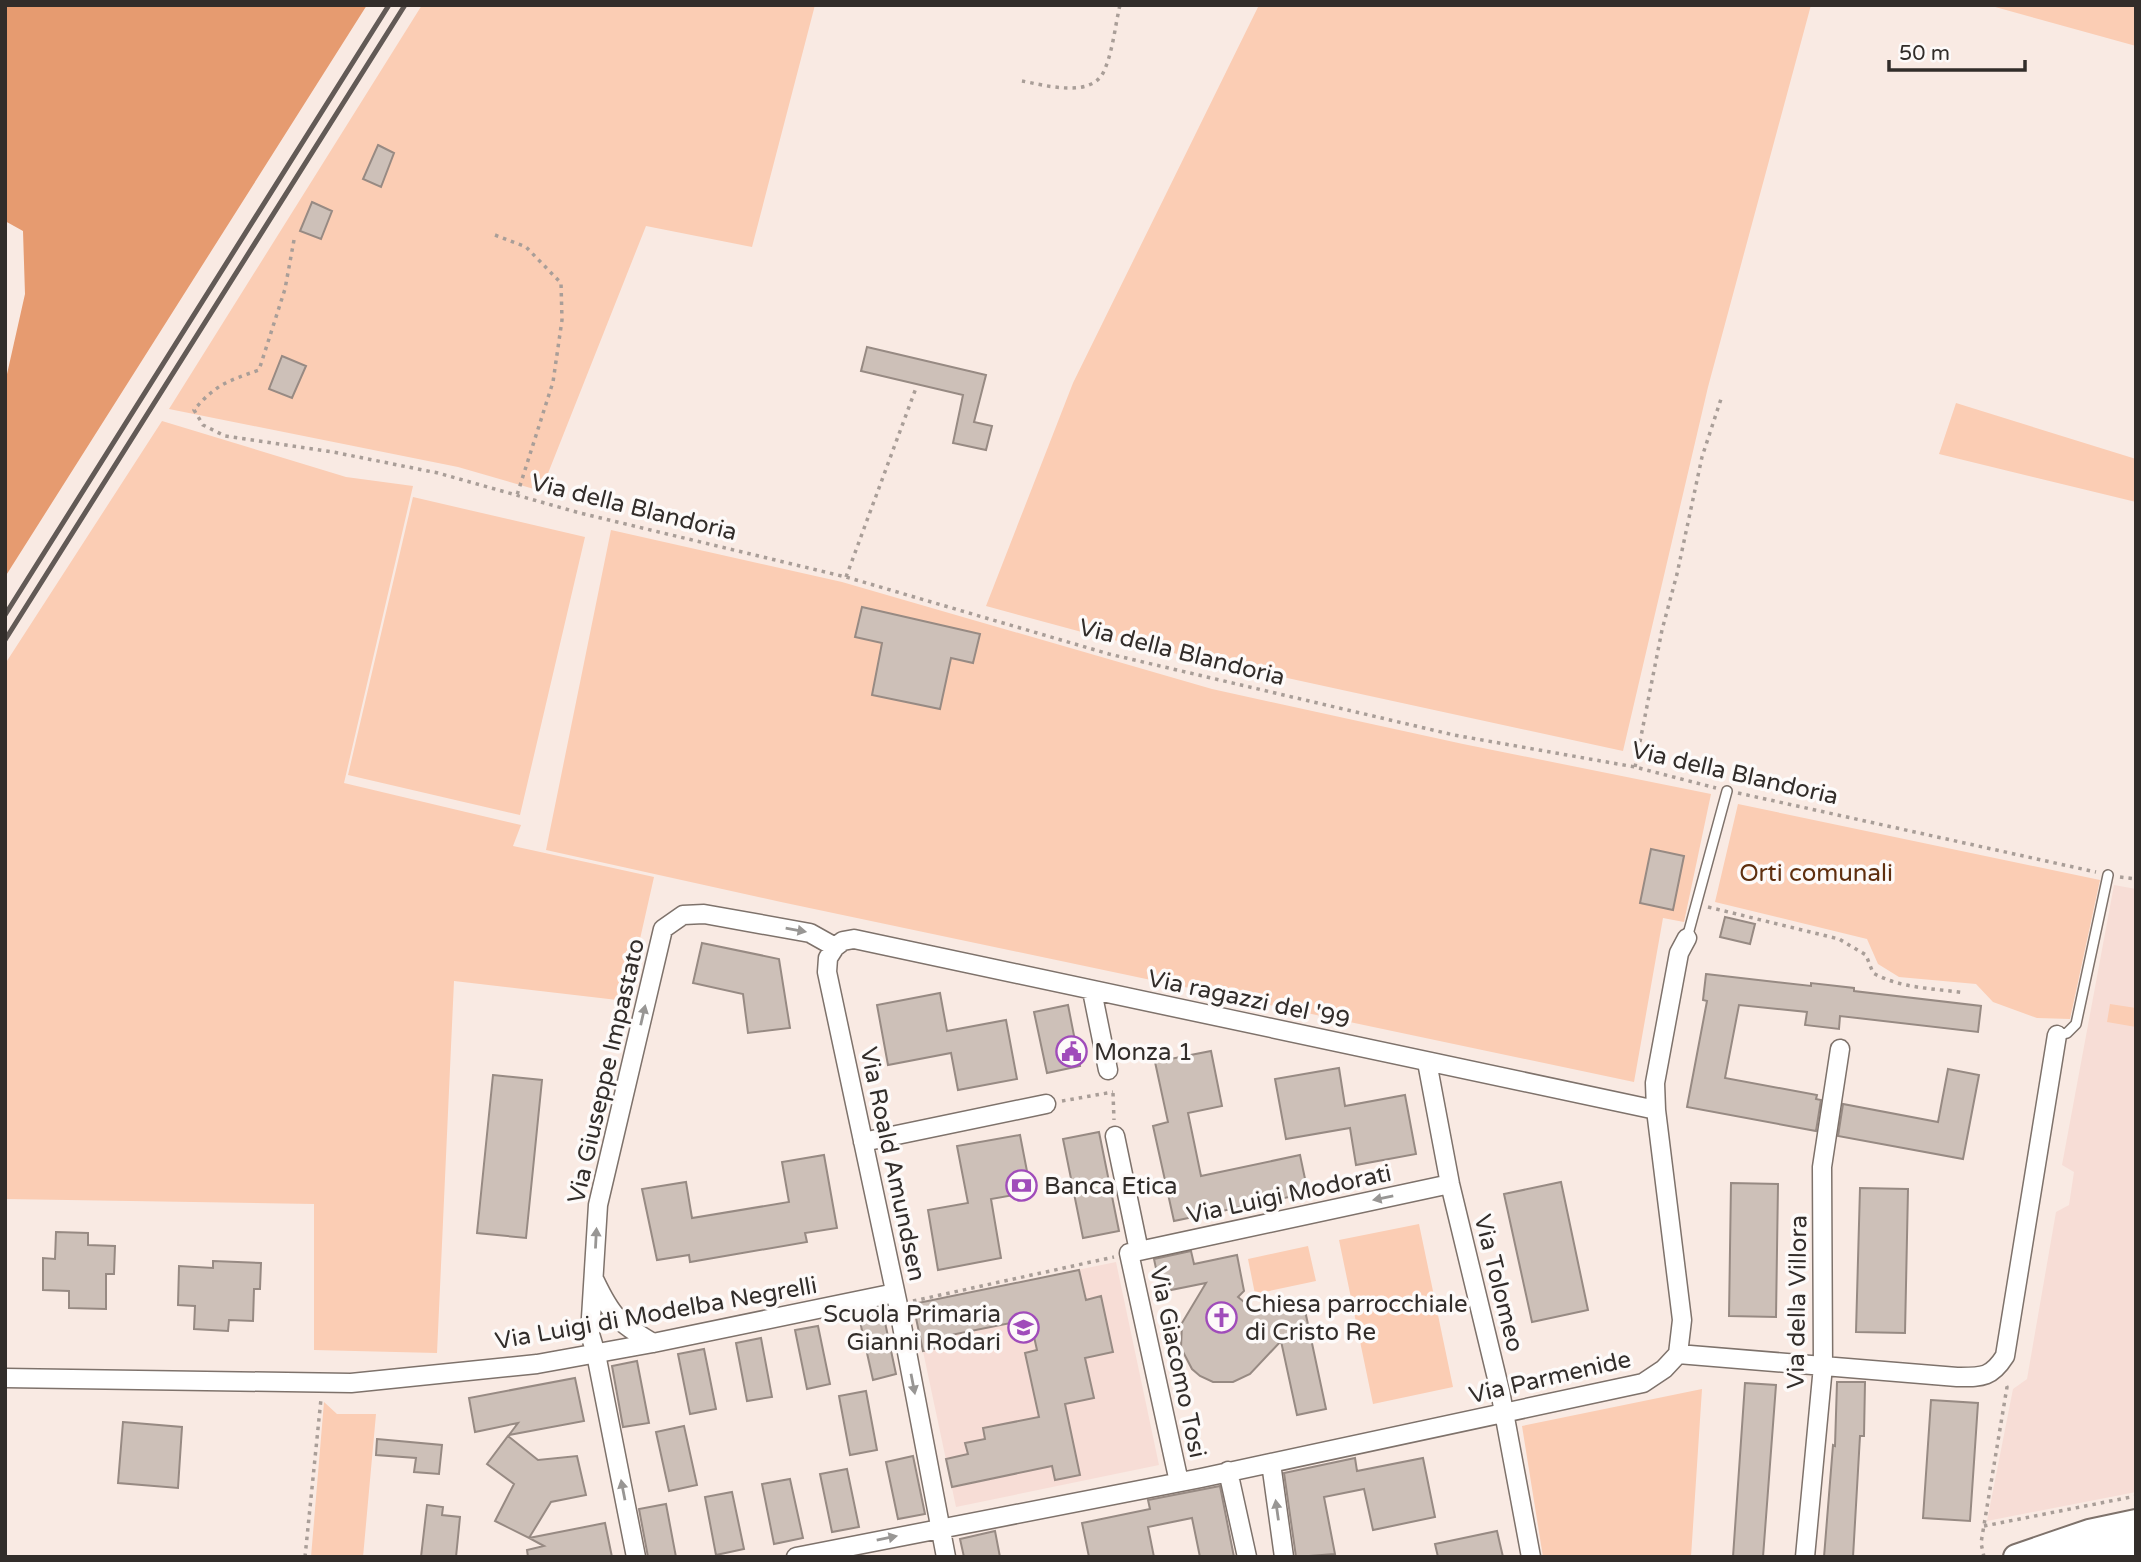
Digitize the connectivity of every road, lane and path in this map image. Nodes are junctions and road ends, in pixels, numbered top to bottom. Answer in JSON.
{"nodes":[{"id":1,"x":1120,"y":5,"type":"edge"},
{"id":2,"x":1022,"y":80,"type":"dead end"},
{"id":3,"x":495,"y":235,"type":"dead end"},
{"id":4,"x":294,"y":240,"type":"dead end"},
{"id":5,"x":916,"y":388,"type":"dead end"},
{"id":6,"x":1721,"y":399,"type":"dead end"},
{"id":7,"x":517,"y":495,"type":"junction"},
{"id":8,"x":846,"y":578,"type":"junction"},
{"id":9,"x":1635,"y":767,"type":"junction"},
{"id":10,"x":1727,"y":790,"type":"junction"},
{"id":11,"x":2108,"y":875,"type":"junction"},
{"id":12,"x":2136,"y":879,"type":"edge"},
{"id":13,"x":1696,"y":903,"type":"junction"},
{"id":14,"x":1687,"y":939,"type":"joint"},
{"id":15,"x":835,"y":947,"type":"junction"},
{"id":16,"x":1092,"y":991,"type":"junction"},
{"id":17,"x":1965,"y":993,"type":"dead end"},
{"id":18,"x":2057,"y":1035,"type":"joint"},
{"id":19,"x":1840,"y":1049,"type":"dead end"},
{"id":20,"x":1427,"y":1062,"type":"junction"},
{"id":21,"x":1108,"y":1070,"type":"joint"},
{"id":22,"x":1113,"y":1093,"type":"junction"},
{"id":23,"x":1046,"y":1104,"type":"joint"},
{"id":24,"x":1656,"y":1110,"type":"junction"},
{"id":25,"x":1115,"y":1136,"type":"joint"},
{"id":26,"x":863,"y":1142,"type":"junction"},
{"id":27,"x":1450,"y":1184,"type":"junction"},
{"id":28,"x":1134,"y":1252,"type":"junction"},
{"id":29,"x":594,"y":1279,"type":"junction"},
{"id":30,"x":897,"y":1299,"type":"junction"},
{"id":31,"x":653,"y":1343,"type":"junction"},
{"id":32,"x":596,"y":1354,"type":"junction"},
{"id":33,"x":1678,"y":1354,"type":"junction"},
{"id":34,"x":1823,"y":1366,"type":"junction"},
{"id":35,"x":1997,"y":1368,"type":"junction"},
{"id":36,"x":5,"y":1378,"type":"edge"},
{"id":37,"x":322,"y":1383,"type":"junction"},
{"id":38,"x":1504,"y":1414,"type":"junction"},
{"id":39,"x":1271,"y":1463,"type":"junction"},
{"id":40,"x":1228,"y":1471,"type":"junction"},
{"id":41,"x":1179,"y":1482,"type":"junction"},
{"id":42,"x":2136,"y":1496,"type":"edge"},
{"id":43,"x":2136,"y":1522,"type":"edge"},
{"id":44,"x":1984,"y":1526,"type":"junction"},
{"id":45,"x":940,"y":1528,"type":"junction"},
{"id":46,"x":2136,"y":1544,"type":"edge"},
{"id":47,"x":306,"y":1557,"type":"edge"},
{"id":48,"x":636,"y":1557,"type":"edge"},
{"id":49,"x":796,"y":1557,"type":"edge"},
{"id":50,"x":946,"y":1557,"type":"edge"},
{"id":51,"x":1247,"y":1557,"type":"edge"},
{"id":52,"x":1284,"y":1557,"type":"edge"},
{"id":53,"x":1531,"y":1557,"type":"edge"},
{"id":54,"x":1805,"y":1557,"type":"edge"},
{"id":55,"x":1984,"y":1557,"type":"edge"},
{"id":56,"x":2016,"y":1557,"type":"edge"},
{"id":57,"x":2039,"y":1557,"type":"edge"}],
"edges":[{"from":1,"to":2,"type":"path"},
{"from":3,"to":7,"type":"path"},
{"from":4,"to":7,"type":"path","name":"Via della Blandoria"},
{"from":5,"to":8,"type":"path"},
{"from":6,"to":9,"type":"path"},
{"from":7,"to":8,"type":"path","name":"Via della Blandoria"},
{"from":8,"to":9,"type":"path","name":"Via della Blandoria"},
{"from":9,"to":10,"type":"path","name":"Via della Blandoria"},
{"from":10,"to":11,"type":"path","name":"Via della Blandoria"},
{"from":10,"to":13,"type":"lane"},
{"from":11,"to":12,"type":"path","name":"Via della Blandoria"},
{"from":11,"to":18,"type":"lane"},
{"from":13,"to":14,"type":"lane"},
{"from":13,"to":17,"type":"path"},
{"from":14,"to":24,"type":"street"},
{"from":15,"to":16,"type":"street","name":"Via ragazzi del '99"},
{"from":15,"to":26,"type":"street","name":"Via Roald Amundsen"},
{"from":29,"to":15,"type":"street","name":"Via Giuseppe Impastato","one_way":true},
{"from":16,"to":20,"type":"street","name":"Via ragazzi del '99"},
{"from":16,"to":21,"type":"street"},
{"from":18,"to":35,"type":"street"},
{"from":19,"to":34,"type":"street","name":"Via della Villora"},
{"from":20,"to":24,"type":"street","name":"Via ragazzi del '99"},
{"from":20,"to":27,"type":"street","name":"Via Tolomeo"},
{"from":21,"to":22,"type":"path"},
{"from":22,"to":23,"type":"path"},
{"from":22,"to":25,"type":"path"},
{"from":23,"to":26,"type":"street"},
{"from":24,"to":33,"type":"street"},
{"from":25,"to":28,"type":"street","name":"Via Giacomo Tosi"},
{"from":26,"to":30,"type":"street","name":"Via Roald Amundsen"},
{"from":27,"to":28,"type":"street","name":"Via Luigi Modorati","one_way":true},
{"from":27,"to":38,"type":"street","name":"Via Tolomeo"},
{"from":28,"to":30,"type":"path"},
{"from":28,"to":41,"type":"street","name":"Via Giacomo Tosi"},
{"from":29,"to":31,"type":"street"},
{"from":29,"to":32,"type":"street","name":"Via Giuseppe Impastato"},
{"from":30,"to":31,"type":"street","name":"Via Luigi di Modelba Negrelli"},
{"from":30,"to":45,"type":"street","name":"Via Roald Amundsen","one_way":true},
{"from":31,"to":32,"type":"street","name":"Via Luigi di Modelba Negrelli"},
{"from":32,"to":37,"type":"street","name":"Via Luigi di Modelba Negrelli"},
{"from":48,"to":32,"type":"street","name":"Via Giuseppe Impastato","one_way":true},
{"from":33,"to":34,"type":"street"},
{"from":33,"to":38,"type":"street","name":"Via Parmenide"},
{"from":34,"to":35,"type":"street"},
{"from":34,"to":54,"type":"street","name":"Via della Villora"},
{"from":35,"to":44,"type":"path"},
{"from":36,"to":37,"type":"street","name":"Via Luigi di Modelba Negrelli"},
{"from":37,"to":47,"type":"path"},
{"from":38,"to":39,"type":"street","name":"Via Parmenide"},
{"from":38,"to":53,"type":"street","name":"Via Tolomeo"},
{"from":39,"to":40,"type":"street","name":"Via Parmenide"},
{"from":52,"to":39,"type":"street","one_way":true},
{"from":40,"to":41,"type":"street","name":"Via Parmenide"},
{"from":40,"to":51,"type":"street","name":"Via Giacomo Tosi"},
{"from":41,"to":45,"type":"street","name":"Via Parmenide"},
{"from":42,"to":44,"type":"path"},
{"from":43,"to":56,"type":"main road"},
{"from":44,"to":55,"type":"path"},
{"from":49,"to":45,"type":"street","name":"Via Parmenide","one_way":true},
{"from":45,"to":50,"type":"street","name":"Via Roald Amundsen"},
{"from":46,"to":57,"type":"main road"}]}
